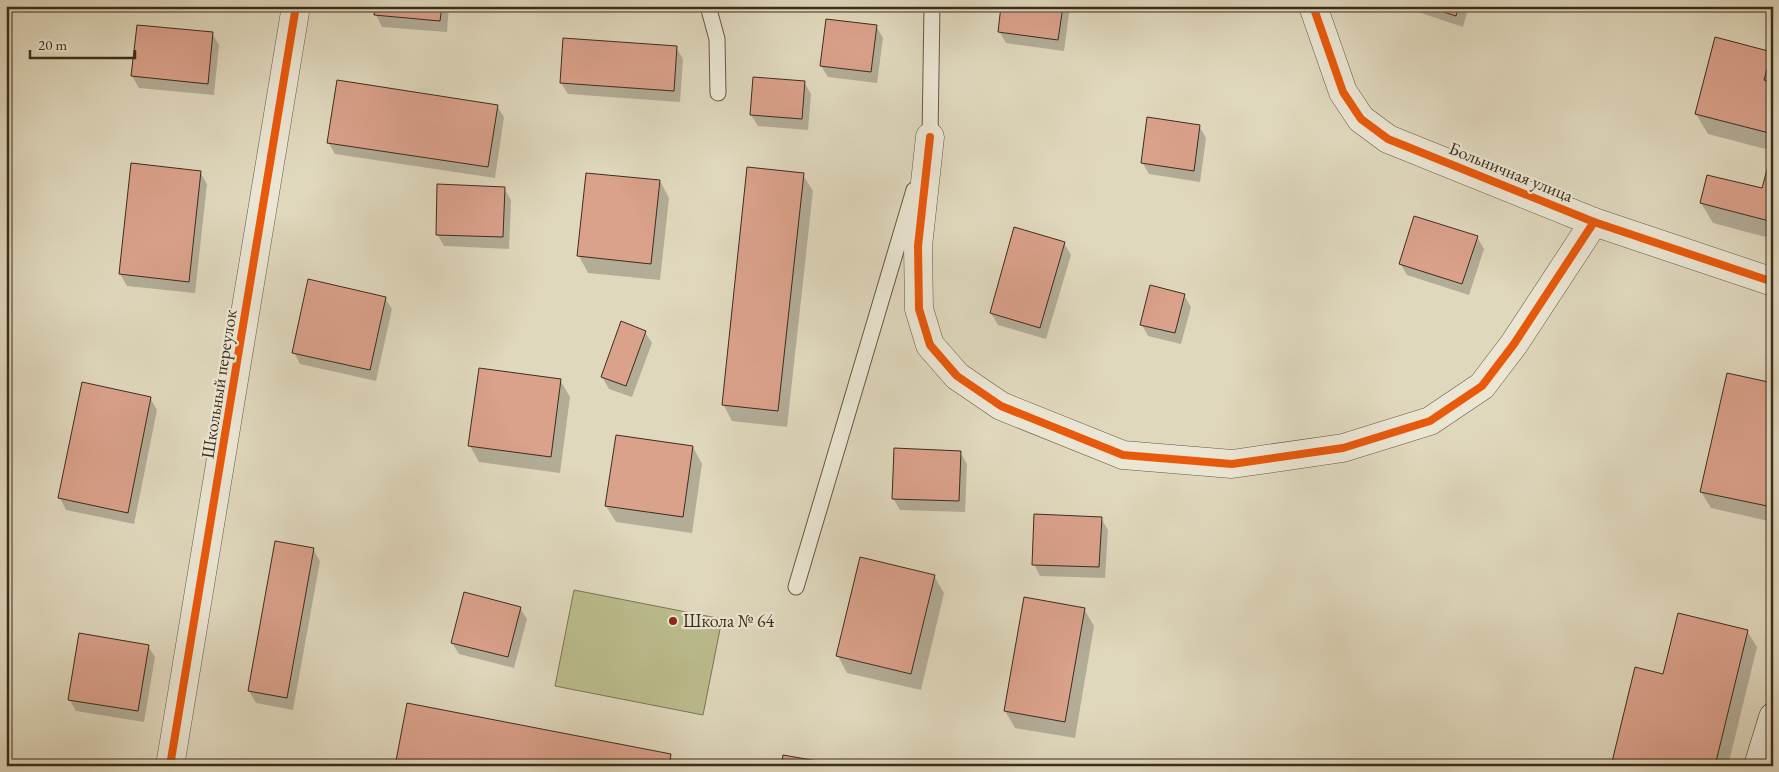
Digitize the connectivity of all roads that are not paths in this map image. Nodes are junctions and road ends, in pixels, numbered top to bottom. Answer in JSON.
{"nodes":[{"id":1,"x":296,"y":6,"type":"edge"},
{"id":2,"x":708,"y":6,"type":"edge"},
{"id":3,"x":932,"y":6,"type":"edge"},
{"id":4,"x":1313,"y":6,"type":"edge"},
{"id":5,"x":718,"y":93,"type":"dead end"},
{"id":6,"x":930,"y":137,"type":"junction"},
{"id":7,"x":1594,"y":222,"type":"junction"},
{"id":8,"x":1773,"y":282,"type":"edge"},
{"id":9,"x":796,"y":587,"type":"dead end"},
{"id":10,"x":1773,"y":716,"type":"edge"},
{"id":11,"x":170,"y":766,"type":"edge"},
{"id":12,"x":1758,"y":766,"type":"edge"}],
"edges":[{"from":1,"to":11,"type":"street","name":"Школьный переулок"},
{"from":2,"to":5,"type":"lane"},
{"from":3,"to":6,"type":"lane"},
{"from":4,"to":7,"type":"street","name":"Больничная улица"},
{"from":6,"to":7,"type":"street"},
{"from":6,"to":9,"type":"lane"},
{"from":7,"to":8,"type":"street","name":"Больничная улица"},
{"from":10,"to":12,"type":"street"}]}
